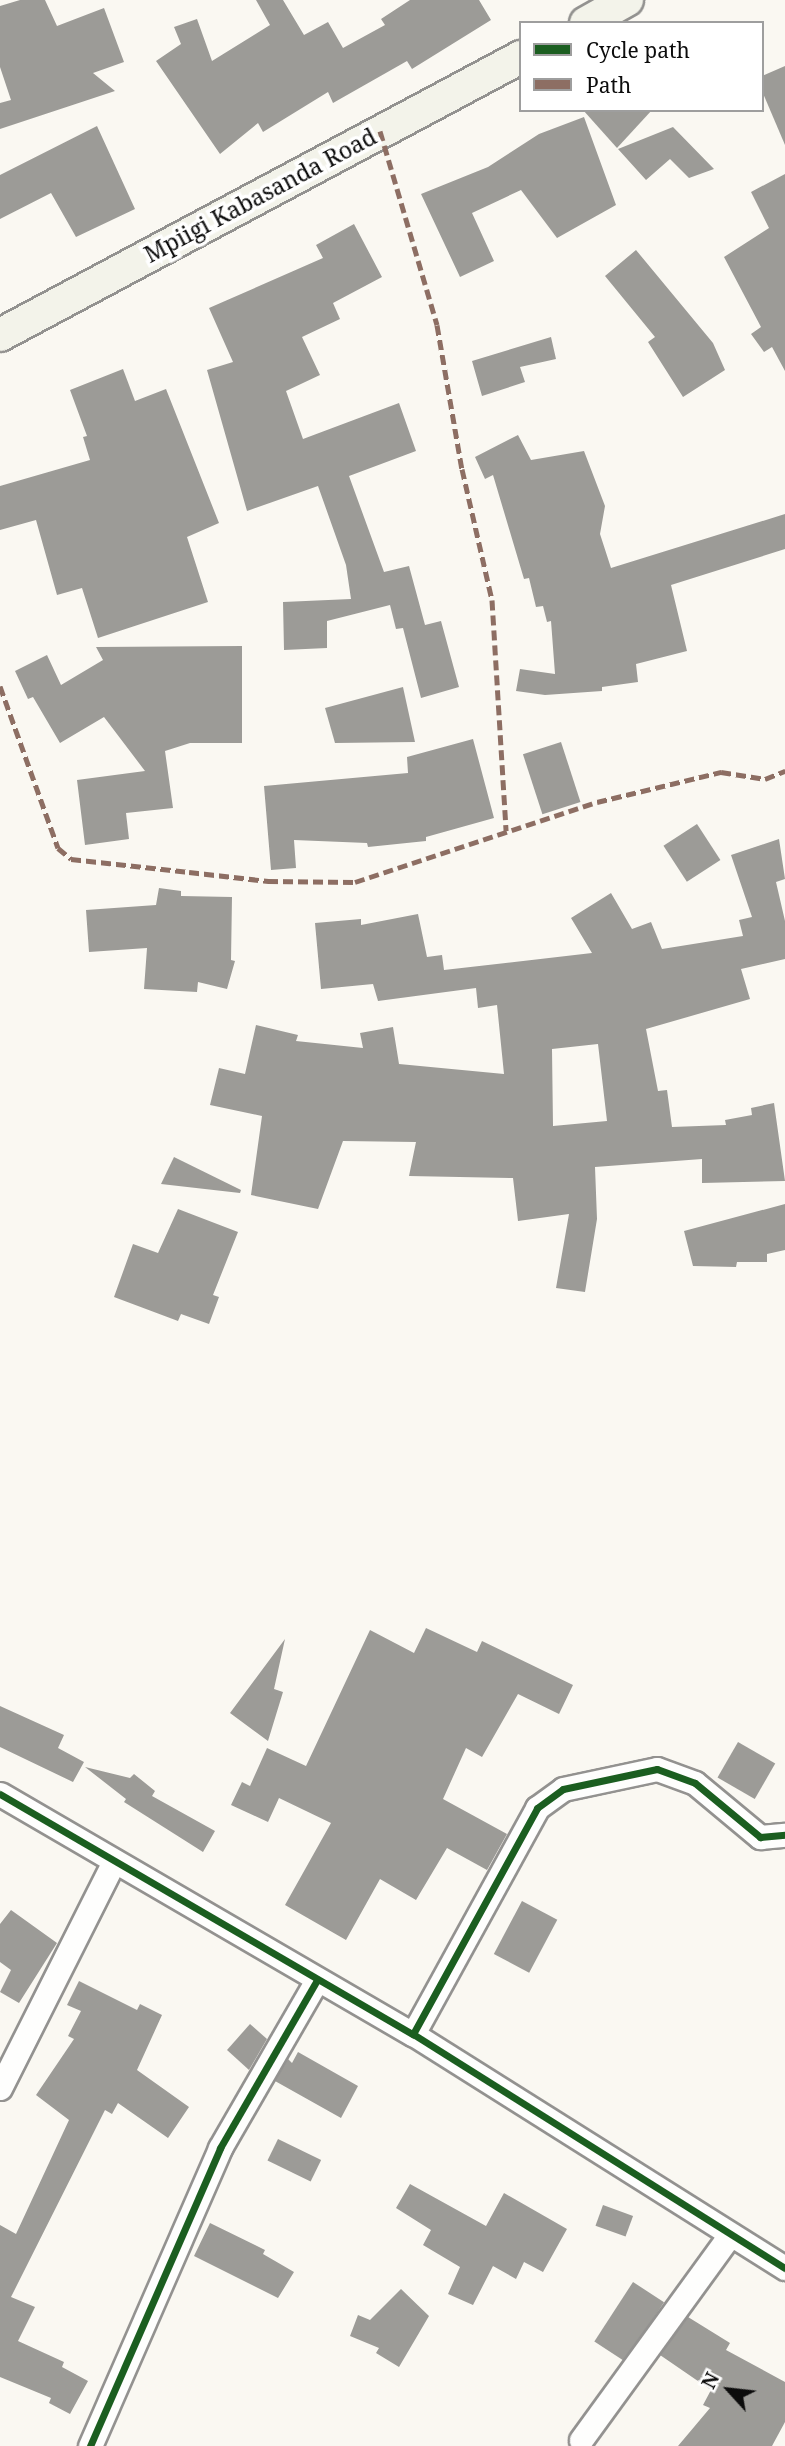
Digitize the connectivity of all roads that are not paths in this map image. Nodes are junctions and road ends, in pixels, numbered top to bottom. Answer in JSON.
{"nodes":[{"id":1,"x":627,"y":0,"type":"edge"},
{"id":2,"x":590,"y":21,"type":"edge"},
{"id":3,"x":519,"y":58,"type":"edge"},
{"id":4,"x":0,"y":335,"type":"edge"},
{"id":5,"x":0,"y":1794,"type":"edge"},
{"id":6,"x":785,"y":1835,"type":"edge"},
{"id":7,"x":114,"y":1861,"type":"junction"},
{"id":8,"x":317,"y":1980,"type":"junction"},
{"id":9,"x":413,"y":2034,"type":"junction"},
{"id":10,"x":0,"y":2088,"type":"edge"},
{"id":11,"x":730,"y":2235,"type":"junction"},
{"id":12,"x":785,"y":2268,"type":"edge"},
{"id":13,"x":580,"y":2440,"type":"dead end"},
{"id":14,"x":90,"y":2446,"type":"edge"}],
"edges":[{"from":1,"to":2,"type":"main road"},
{"from":3,"to":4,"type":"main road","name":"Mpiigi Kabasanda Road"},
{"from":5,"to":7,"type":"street"},
{"from":6,"to":9,"type":"street"},
{"from":7,"to":8,"type":"street"},
{"from":7,"to":10,"type":"street"},
{"from":8,"to":9,"type":"street"},
{"from":8,"to":14,"type":"street"},
{"from":9,"to":11,"type":"street"},
{"from":11,"to":12,"type":"street"},
{"from":11,"to":13,"type":"street"}]}
